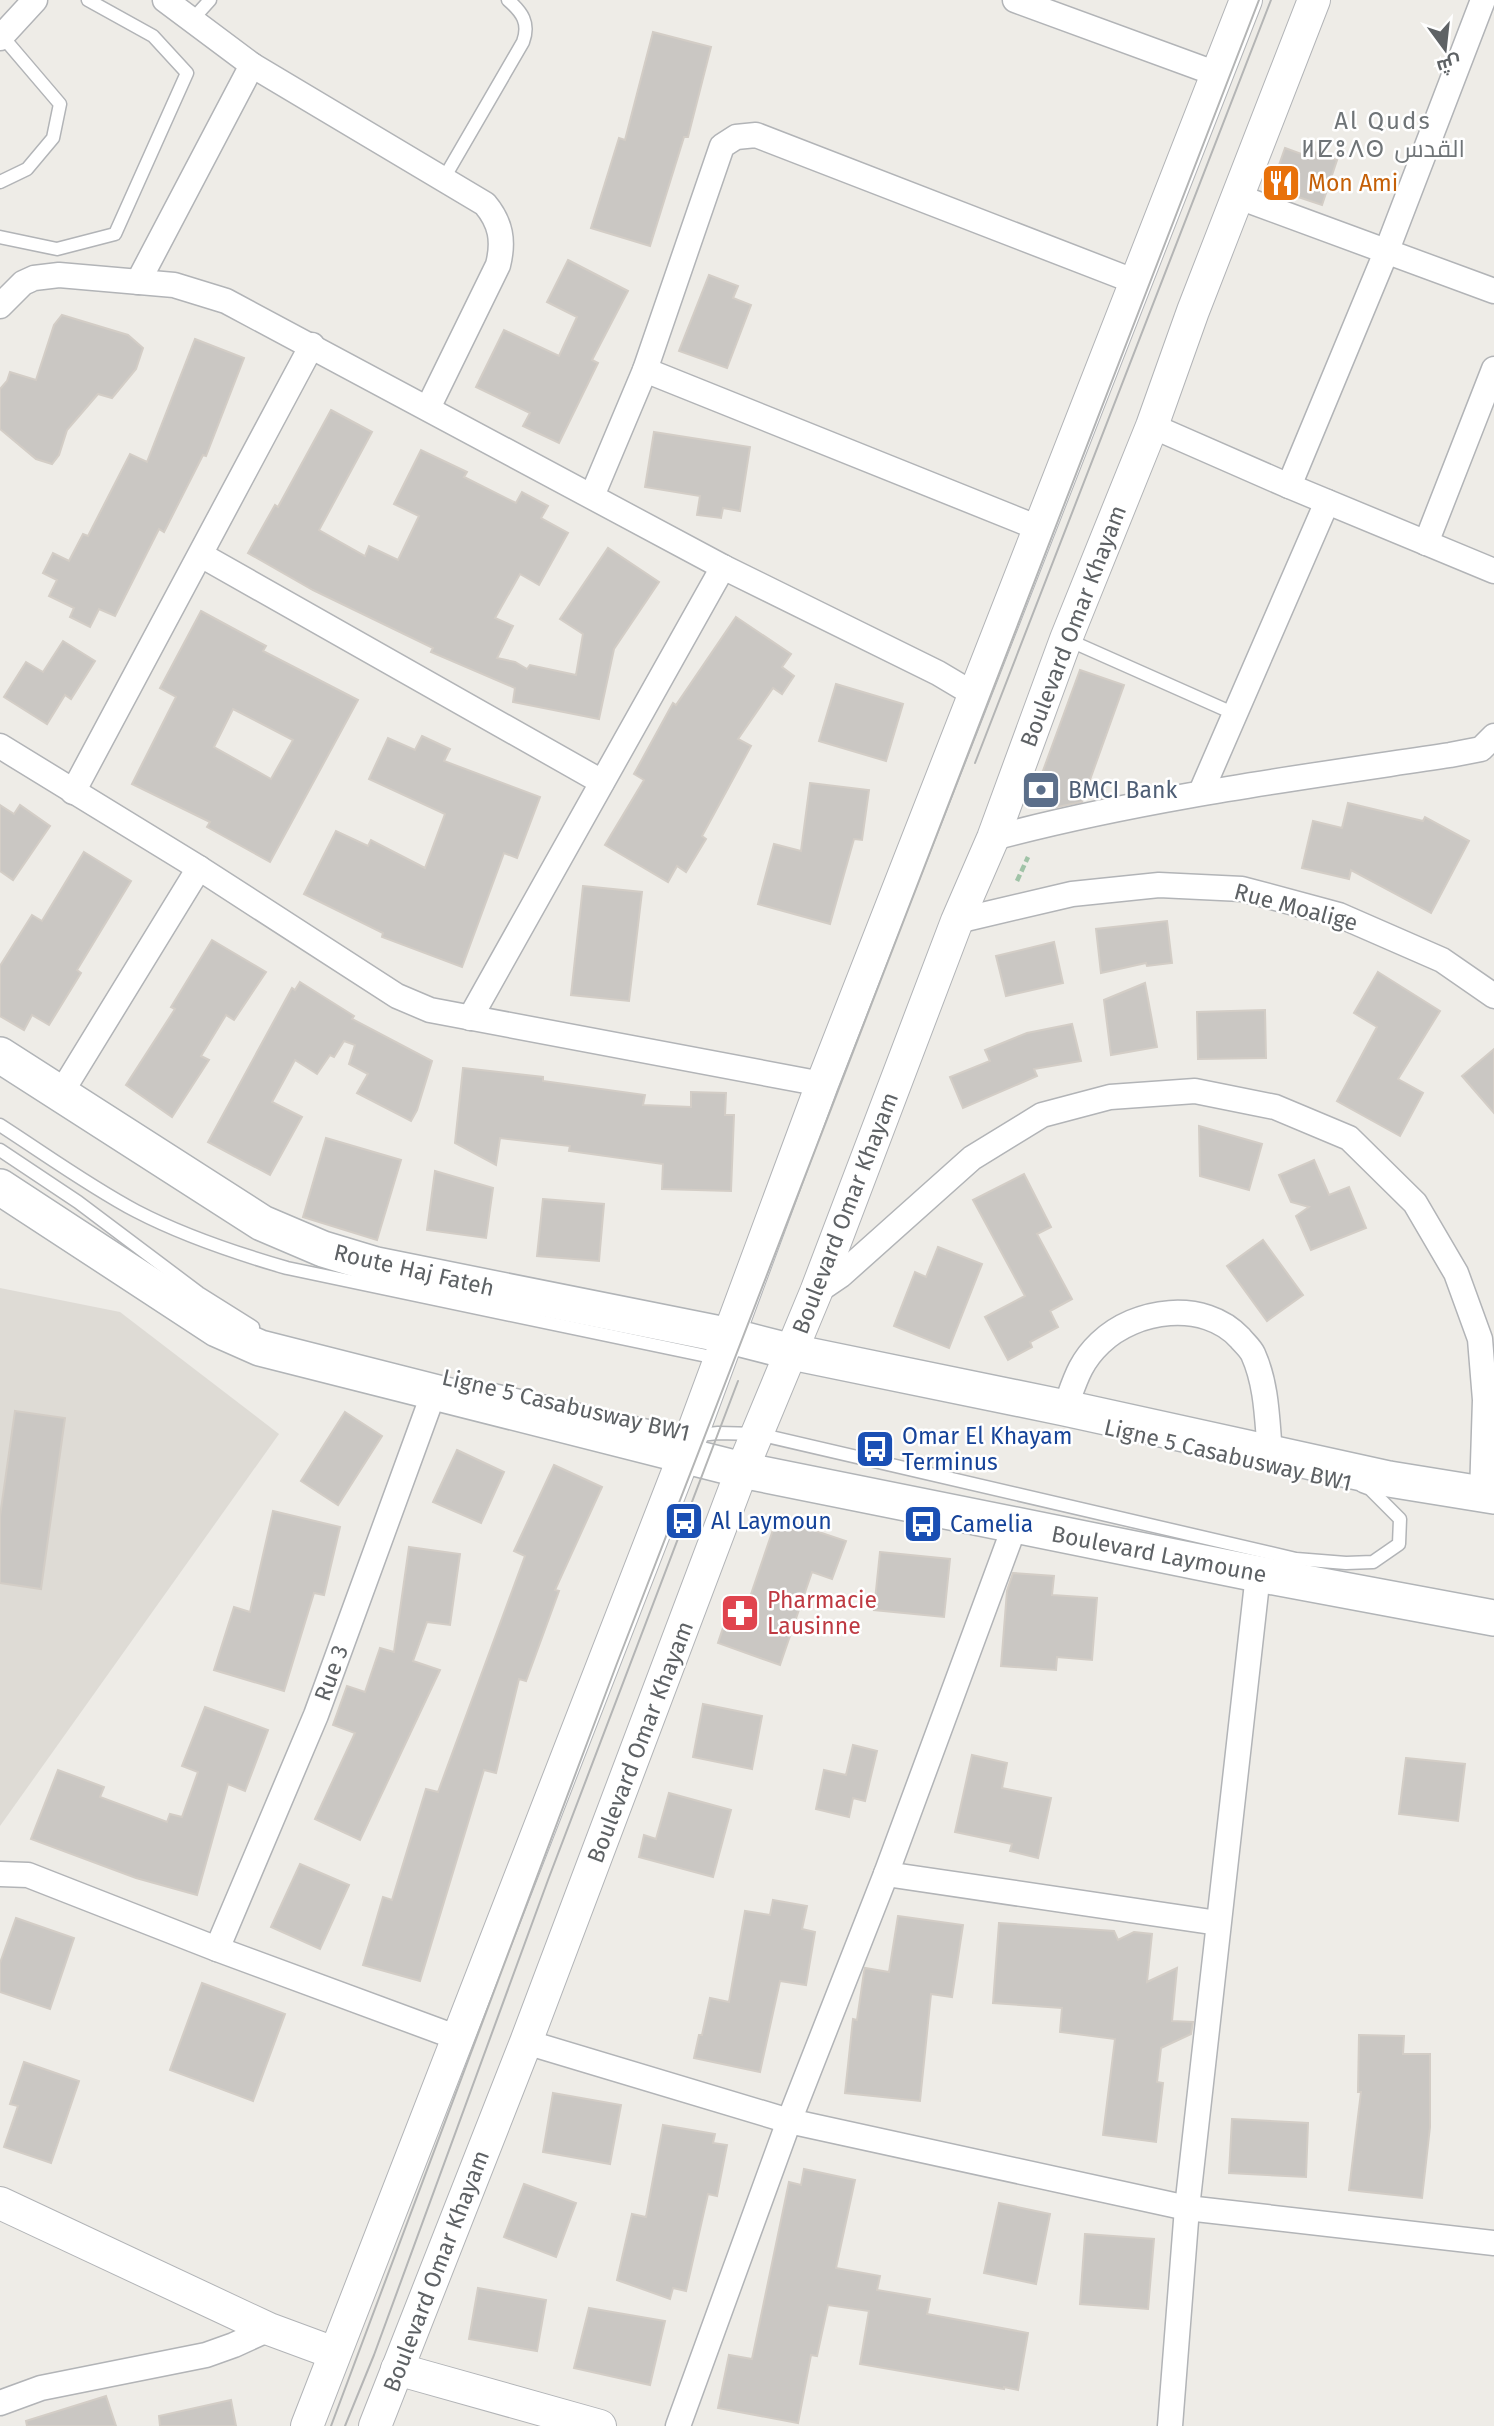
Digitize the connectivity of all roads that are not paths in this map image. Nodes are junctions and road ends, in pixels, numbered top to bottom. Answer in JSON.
{"nodes":[{"id":1,"x":35,"y":0,"type":"edge"},
{"id":2,"x":88,"y":0,"type":"edge"},
{"id":3,"x":164,"y":0,"type":"edge"},
{"id":4,"x":210,"y":0,"type":"edge"},
{"id":5,"x":508,"y":0,"type":"edge"},
{"id":6,"x":1015,"y":0,"type":"edge"},
{"id":7,"x":1246,"y":0,"type":"edge"},
{"id":8,"x":1314,"y":0,"type":"edge"},
{"id":9,"x":1483,"y":0,"type":"edge"},
{"id":10,"x":192,"y":20,"type":"junction"},
{"id":11,"x":1,"y":37,"type":"edge"},
{"id":12,"x":252,"y":65,"type":"junction"},
{"id":13,"x":1217,"y":74,"type":"junction"},
{"id":14,"x":443,"y":180,"type":"junction"},
{"id":15,"x":0,"y":182,"type":"edge"},
{"id":16,"x":1239,"y":197,"type":"junction"},
{"id":17,"x":0,"y":237,"type":"edge"},
{"id":18,"x":1387,"y":250,"type":"junction"},
{"id":19,"x":138,"y":282,"type":"junction"},
{"id":20,"x":1136,"y":282,"type":"junction"},
{"id":21,"x":1494,"y":291,"type":"edge"},
{"id":22,"x":0,"y":306,"type":"edge"},
{"id":23,"x":312,"y":345,"type":"junction"},
{"id":24,"x":1494,"y":369,"type":"edge"},
{"id":25,"x":645,"y":370,"type":"junction"},
{"id":26,"x":428,"y":408,"type":"junction"},
{"id":27,"x":1152,"y":426,"type":"junction"},
{"id":28,"x":1289,"y":486,"type":"junction"},
{"id":29,"x":592,"y":496,"type":"junction"},
{"id":30,"x":1327,"y":502,"type":"junction"},
{"id":31,"x":1041,"y":529,"type":"junction"},
{"id":32,"x":1426,"y":543,"type":"junction"},
{"id":33,"x":201,"y":555,"type":"junction"},
{"id":34,"x":723,"y":567,"type":"junction"},
{"id":35,"x":1494,"y":571,"type":"edge"},
{"id":36,"x":1066,"y":639,"type":"junction"},
{"id":37,"x":975,"y":695,"type":"junction"},
{"id":38,"x":1235,"y":714,"type":"junction"},
{"id":39,"x":1494,"y":736,"type":"edge"},
{"id":40,"x":0,"y":746,"type":"edge"},
{"id":41,"x":602,"y":782,"type":"junction"},
{"id":42,"x":73,"y":792,"type":"junction"},
{"id":43,"x":1202,"y":792,"type":"junction"},
{"id":44,"x":993,"y":838,"type":"junction"},
{"id":45,"x":199,"y":868,"type":"junction"},
{"id":46,"x":957,"y":921,"type":"junction"},
{"id":47,"x":1494,"y":996,"type":"edge"},
{"id":48,"x":470,"y":1018,"type":"junction"},
{"id":49,"x":0,"y":1055,"type":"edge"},
{"id":50,"x":822,"y":1084,"type":"junction"},
{"id":51,"x":61,"y":1093,"type":"junction"},
{"id":52,"x":0,"y":1125,"type":"edge"},
{"id":53,"x":0,"y":1150,"type":"edge"},
{"id":54,"x":0,"y":1186,"type":"edge"},
{"id":55,"x":816,"y":1292,"type":"junction"},
{"id":56,"x":729,"y":1350,"type":"junction"},
{"id":57,"x":337,"y":1354,"type":"dead end"},
{"id":58,"x":780,"y":1357,"type":"junction"},
{"id":59,"x":487,"y":1388,"type":"dead end"},
{"id":60,"x":434,"y":1392,"type":"junction"},
{"id":61,"x":1065,"y":1408,"type":"junction"},
{"id":62,"x":758,"y":1434,"type":"junction"},
{"id":63,"x":688,"y":1446,"type":"junction"},
{"id":64,"x":1270,"y":1453,"type":"junction"},
{"id":65,"x":743,"y":1470,"type":"junction"},
{"id":66,"x":1488,"y":1495,"type":"edge"},
{"id":67,"x":1015,"y":1525,"type":"junction"},
{"id":68,"x":1258,"y":1574,"type":"junction"},
{"id":69,"x":1494,"y":1618,"type":"edge"},
{"id":70,"x":0,"y":1874,"type":"edge"},
{"id":71,"x":886,"y":1874,"type":"junction"},
{"id":72,"x":1219,"y":1923,"type":"junction"},
{"id":73,"x":217,"y":1949,"type":"junction"},
{"id":74,"x":458,"y":2038,"type":"junction"},
{"id":75,"x":526,"y":2042,"type":"junction"},
{"id":76,"x":789,"y":2121,"type":"junction"},
{"id":77,"x":0,"y":2203,"type":"edge"},
{"id":78,"x":1187,"y":2208,"type":"junction"},
{"id":79,"x":1494,"y":2243,"type":"edge"},
{"id":80,"x":269,"y":2329,"type":"junction"},
{"id":81,"x":334,"y":2353,"type":"junction"},
{"id":82,"x":397,"y":2369,"type":"junction"},
{"id":83,"x":0,"y":2403,"type":"edge"},
{"id":84,"x":307,"y":2426,"type":"edge"},
{"id":85,"x":375,"y":2426,"type":"edge"},
{"id":86,"x":600,"y":2426,"type":"edge"},
{"id":87,"x":678,"y":2426,"type":"edge"},
{"id":88,"x":1170,"y":2426,"type":"edge"}],
"edges":[{"from":1,"to":11,"type":"street"},
{"from":2,"to":17,"type":"lane"},
{"from":3,"to":10,"type":"street"},
{"from":4,"to":10,"type":"lane"},
{"from":5,"to":14,"type":"lane"},
{"from":6,"to":13,"type":"street"},
{"from":7,"to":13,"type":"street"},
{"from":8,"to":16,"type":"street","name":"Boulevard Omar Khayam"},
{"from":9,"to":18,"type":"street"},
{"from":10,"to":12,"type":"street"},
{"from":11,"to":15,"type":"lane"},
{"from":12,"to":14,"type":"street"},
{"from":12,"to":19,"type":"street"},
{"from":13,"to":20,"type":"street"},
{"from":14,"to":26,"type":"street"},
{"from":16,"to":18,"type":"street"},
{"from":16,"to":27,"type":"street","name":"Boulevard Omar Khayam"},
{"from":18,"to":21,"type":"street"},
{"from":18,"to":28,"type":"street"},
{"from":19,"to":22,"type":"street"},
{"from":19,"to":23,"type":"street"},
{"from":20,"to":25,"type":"street"},
{"from":20,"to":31,"type":"street"},
{"from":23,"to":26,"type":"street"},
{"from":23,"to":33,"type":"street"},
{"from":24,"to":32,"type":"street"},
{"from":25,"to":29,"type":"street"},
{"from":25,"to":31,"type":"street"},
{"from":26,"to":29,"type":"street"},
{"from":27,"to":28,"type":"street"},
{"from":27,"to":36,"type":"street","name":"Boulevard Omar Khayam"},
{"from":28,"to":30,"type":"street"},
{"from":29,"to":34,"type":"street"},
{"from":30,"to":32,"type":"street"},
{"from":30,"to":38,"type":"street"},
{"from":31,"to":37,"type":"street"},
{"from":32,"to":35,"type":"street"},
{"from":33,"to":41,"type":"street"},
{"from":33,"to":42,"type":"street"},
{"from":34,"to":37,"type":"street"},
{"from":34,"to":41,"type":"street"},
{"from":36,"to":38,"type":"lane"},
{"from":36,"to":44,"type":"street","name":"Boulevard Omar Khayam"},
{"from":37,"to":50,"type":"street"},
{"from":38,"to":43,"type":"street"},
{"from":39,"to":43,"type":"street"},
{"from":40,"to":42,"type":"street"},
{"from":41,"to":48,"type":"street"},
{"from":42,"to":45,"type":"street"},
{"from":43,"to":44,"type":"street"},
{"from":44,"to":46,"type":"street","name":"Boulevard Omar Khayam"},
{"from":45,"to":48,"type":"street"},
{"from":45,"to":51,"type":"street"},
{"from":46,"to":47,"type":"street","name":"Rue Moalige"},
{"from":46,"to":55,"type":"street","name":"Boulevard Omar Khayam"},
{"from":48,"to":50,"type":"street"},
{"from":49,"to":51,"type":"main road","name":"Route Haj Fateh"},
{"from":50,"to":56,"type":"street"},
{"from":51,"to":56,"type":"main road","name":"Route Haj Fateh"},
{"from":52,"to":56,"type":"lane"},
{"from":53,"to":57,"type":"lane"},
{"from":54,"to":60,"type":"main road"},
{"from":55,"to":58,"type":"street","name":"Boulevard Omar Khayam"},
{"from":55,"to":66,"type":"street"},
{"from":56,"to":58,"type":"main road","name":"Route Haj Fateh"},
{"from":56,"to":63,"type":"street"},
{"from":58,"to":61,"type":"main road"},
{"from":58,"to":62,"type":"street","name":"Boulevard Omar Khayam"},
{"from":58,"to":62,"type":"lane","name":"Ligne 5 Casabusway BW1"},
{"from":59,"to":63,"type":"lane","name":"Ligne 5 Casabusway BW1"},
{"from":60,"to":63,"type":"main road"},
{"from":60,"to":73,"type":"street","name":"Rue 3"},
{"from":61,"to":64,"type":"main road"},
{"from":61,"to":64,"type":"street"},
{"from":62,"to":63,"type":"lane","name":"Ligne 5 Casabusway BW1"},
{"from":62,"to":65,"type":"street","name":"Boulevard Omar Khayam"},
{"from":63,"to":65,"type":"main road"},
{"from":63,"to":74,"type":"street"},
{"from":64,"to":66,"type":"main road"},
{"from":65,"to":67,"type":"main road","name":"Boulevard Laymoune"},
{"from":65,"to":75,"type":"street","name":"Boulevard Omar Khayam"},
{"from":67,"to":68,"type":"main road","name":"Boulevard Laymoune"},
{"from":67,"to":71,"type":"street"},
{"from":68,"to":69,"type":"main road","name":"Boulevard Laymoune"},
{"from":68,"to":72,"type":"street"},
{"from":70,"to":73,"type":"street"},
{"from":71,"to":72,"type":"street"},
{"from":71,"to":76,"type":"street"},
{"from":72,"to":78,"type":"street"},
{"from":73,"to":74,"type":"street"},
{"from":74,"to":81,"type":"street"},
{"from":75,"to":76,"type":"street"},
{"from":75,"to":82,"type":"street","name":"Boulevard Omar Khayam"},
{"from":76,"to":78,"type":"street"},
{"from":76,"to":87,"type":"street"},
{"from":77,"to":80,"type":"street"},
{"from":78,"to":79,"type":"street"},
{"from":78,"to":88,"type":"street"},
{"from":80,"to":81,"type":"street"},
{"from":80,"to":83,"type":"street"},
{"from":81,"to":84,"type":"street"},
{"from":82,"to":85,"type":"street","name":"Boulevard Omar Khayam"},
{"from":82,"to":86,"type":"street"}]}
